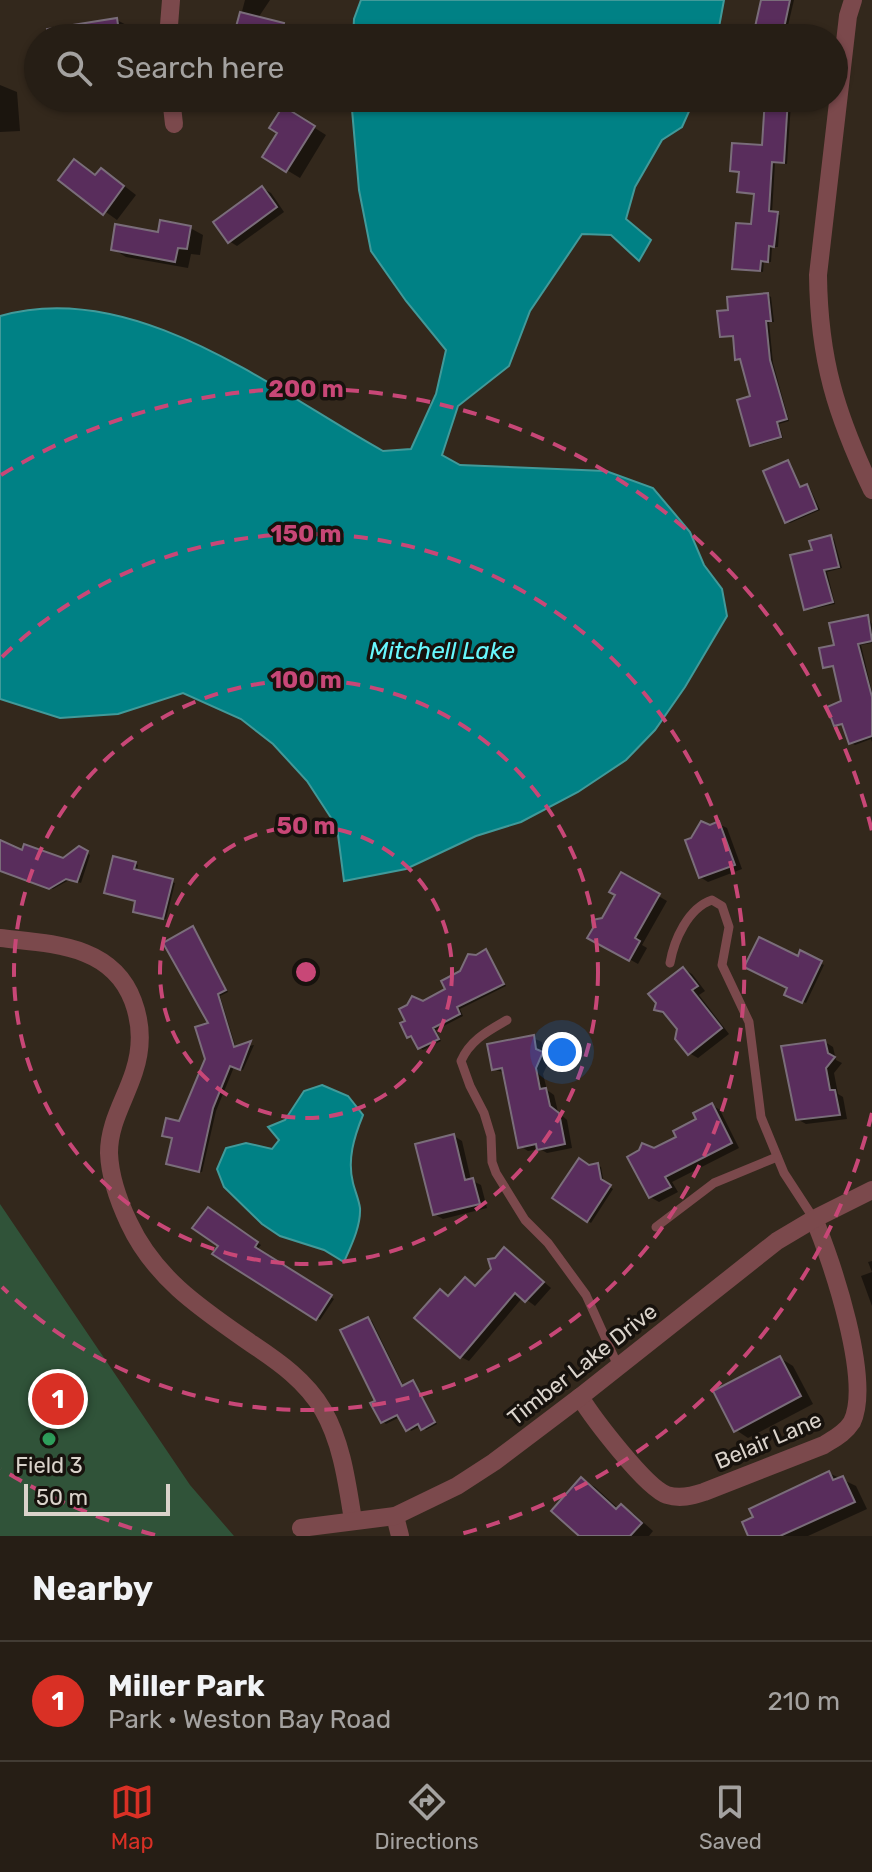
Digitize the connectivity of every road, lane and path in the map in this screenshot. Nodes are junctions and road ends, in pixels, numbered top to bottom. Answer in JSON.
{"nodes":[{"id":1,"x":171,"y":0,"type":"edge"},
{"id":2,"x":853,"y":0,"type":"edge"},
{"id":3,"x":169,"y":24,"type":"edge"},
{"id":4,"x":847,"y":24,"type":"edge"},
{"id":5,"x":173,"y":112,"type":"edge"},
{"id":6,"x":837,"y":112,"type":"edge"},
{"id":7,"x":174,"y":124,"type":"dead end"},
{"id":8,"x":872,"y":490,"type":"edge"},
{"id":9,"x":0,"y":938,"type":"edge"},
{"id":10,"x":670,"y":963,"type":"dead end"},
{"id":11,"x":507,"y":1020,"type":"dead end"},
{"id":12,"x":777,"y":1157,"type":"junction"},
{"id":13,"x":872,"y":1190,"type":"edge"},
{"id":14,"x":814,"y":1219,"type":"junction"},
{"id":15,"x":656,"y":1227,"type":"dead end"},
{"id":16,"x":618,"y":1366,"type":"junction"},
{"id":17,"x":580,"y":1397,"type":"junction"},
{"id":18,"x":395,"y":1516,"type":"junction"},
{"id":19,"x":353,"y":1520,"type":"junction"},
{"id":20,"x":301,"y":1528,"type":"dead end"},
{"id":21,"x":400,"y":1536,"type":"edge"}],
"edges":[{"from":1,"to":3,"type":"street"},
{"from":2,"to":4,"type":"street"},
{"from":5,"to":7,"type":"street"},
{"from":6,"to":8,"type":"street"},
{"from":9,"to":19,"type":"street"},
{"from":10,"to":12,"type":"lane"},
{"from":11,"to":16,"type":"lane"},
{"from":12,"to":14,"type":"lane"},
{"from":12,"to":15,"type":"lane"},
{"from":13,"to":14,"type":"street","name":"Timber Lake Drive"},
{"from":14,"to":16,"type":"street","name":"Timber Lake Drive"},
{"from":14,"to":17,"type":"street","name":"Belair Lane"},
{"from":16,"to":17,"type":"street","name":"Timber Lake Drive"},
{"from":17,"to":18,"type":"street","name":"Timber Lake Drive"},
{"from":18,"to":19,"type":"street","name":"Timber Lake Drive"},
{"from":18,"to":21,"type":"street"},
{"from":19,"to":20,"type":"street","name":"Timber Lake Drive"}]}
